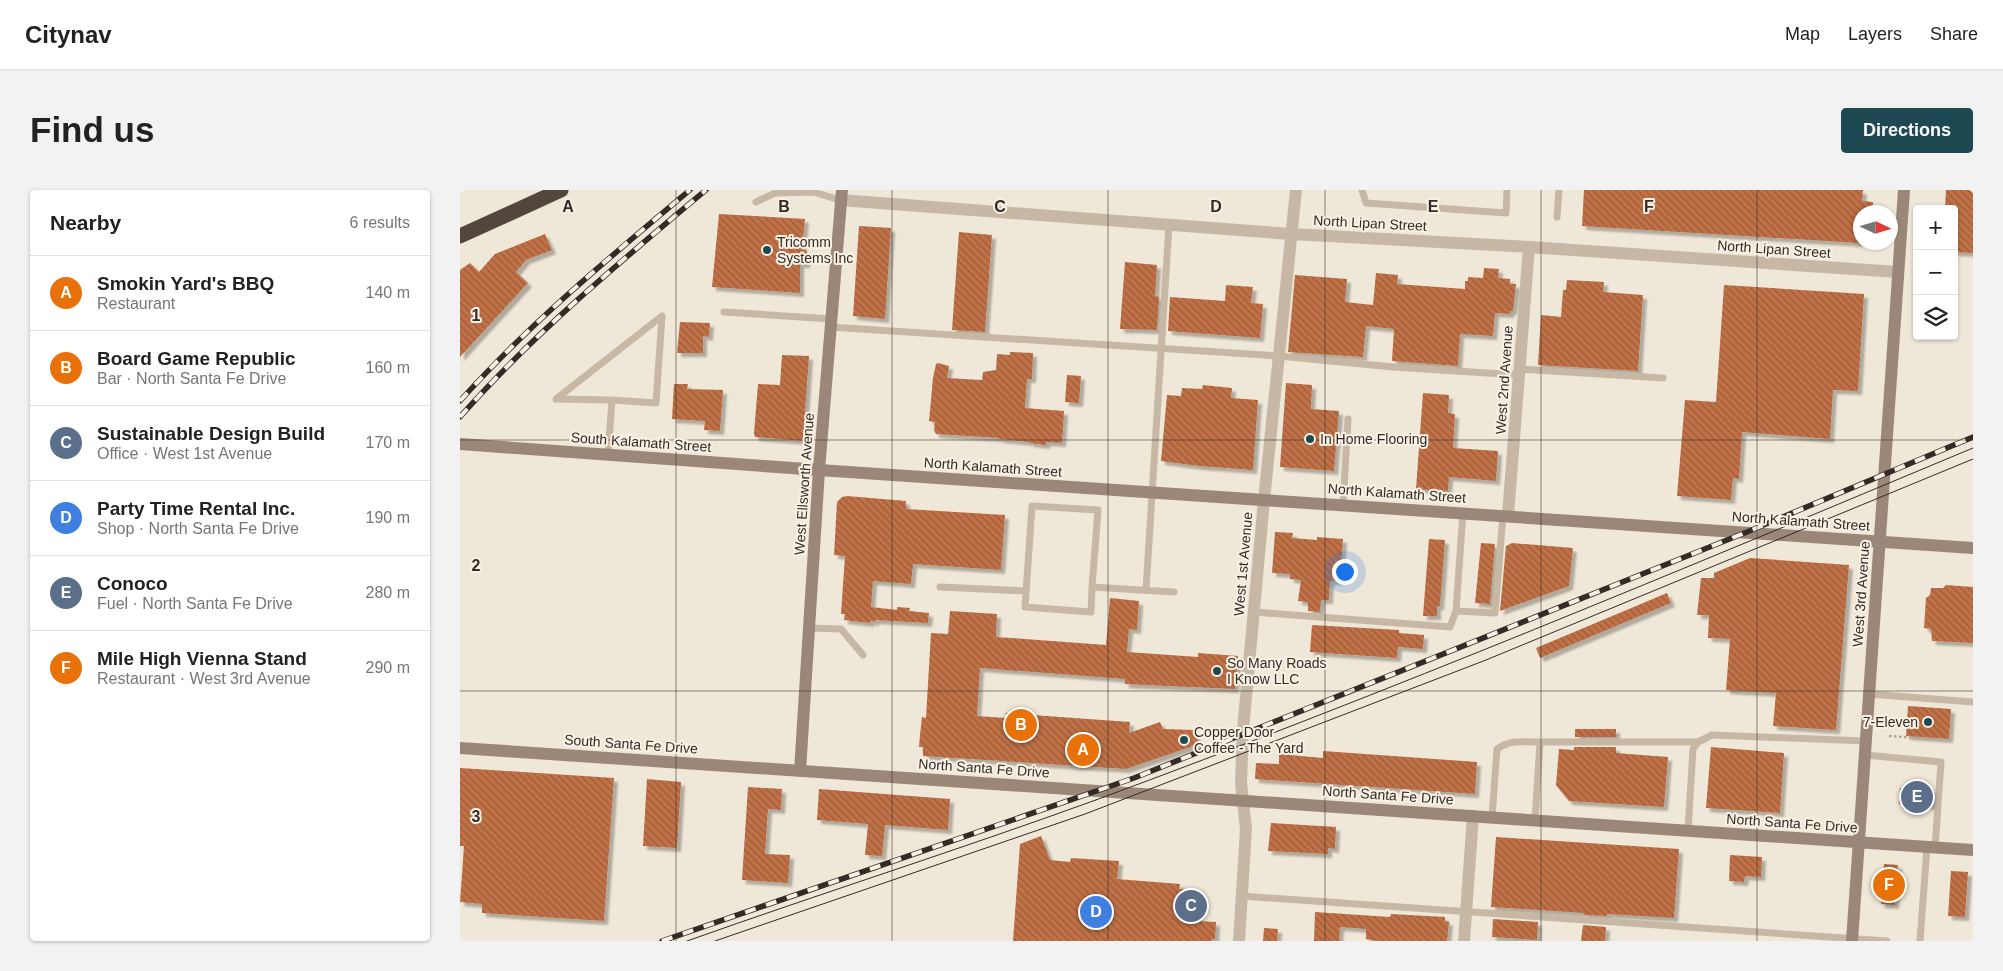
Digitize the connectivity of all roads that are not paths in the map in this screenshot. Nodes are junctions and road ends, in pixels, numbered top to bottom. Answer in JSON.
{"nodes":[{"id":1,"x":562,"y":190,"type":"edge"},
{"id":2,"x":1296,"y":190,"type":"edge"},
{"id":3,"x":1362,"y":190,"type":"edge"},
{"id":4,"x":1507,"y":190,"type":"edge"},
{"id":5,"x":1559,"y":190,"type":"edge"},
{"id":6,"x":1904,"y":190,"type":"edge"},
{"id":7,"x":841,"y":195,"type":"edge"},
{"id":8,"x":756,"y":202,"type":"dead end"},
{"id":9,"x":1557,"y":217,"type":"dead end"},
{"id":10,"x":1169,"y":225,"type":"junction"},
{"id":11,"x":1291,"y":234,"type":"junction"},
{"id":12,"x":460,"y":236,"type":"edge"},
{"id":13,"x":1529,"y":247,"type":"junction"},
{"id":14,"x":1898,"y":272,"type":"junction"},
{"id":15,"x":724,"y":312,"type":"dead end"},
{"id":16,"x":830,"y":323,"type":"junction"},
{"id":17,"x":1160,"y":348,"type":"junction"},
{"id":18,"x":1278,"y":356,"type":"junction"},
{"id":19,"x":1519,"y":372,"type":"junction"},
{"id":20,"x":1663,"y":378,"type":"dead end"},
{"id":21,"x":612,"y":400,"type":"junction"},
{"id":22,"x":1348,"y":419,"type":"dead end"},
{"id":23,"x":460,"y":444,"type":"edge"},
{"id":24,"x":608,"y":455,"type":"junction"},
{"id":25,"x":819,"y":470,"type":"junction"},
{"id":26,"x":1151,"y":492,"type":"junction"},
{"id":27,"x":1264,"y":500,"type":"junction"},
{"id":28,"x":1343,"y":505,"type":"junction"},
{"id":29,"x":1463,"y":512,"type":"junction"},
{"id":30,"x":1506,"y":515,"type":"junction"},
{"id":31,"x":1880,"y":541,"type":"junction"},
{"id":32,"x":1973,"y":548,"type":"edge"},
{"id":33,"x":940,"y":587,"type":"dead end"},
{"id":34,"x":1092,"y":587,"type":"junction"},
{"id":35,"x":1146,"y":590,"type":"junction"},
{"id":36,"x":1026,"y":591,"type":"junction"},
{"id":37,"x":1174,"y":592,"type":"dead end"},
{"id":38,"x":1456,"y":610,"type":"junction"},
{"id":39,"x":1254,"y":612,"type":"junction"},
{"id":40,"x":810,"y":628,"type":"junction"},
{"id":41,"x":863,"y":655,"type":"dead end"},
{"id":42,"x":1869,"y":694,"type":"junction"},
{"id":43,"x":1973,"y":702,"type":"edge"},
{"id":44,"x":1540,"y":742,"type":"junction"},
{"id":45,"x":1698,"y":742,"type":"junction"},
{"id":46,"x":1866,"y":742,"type":"junction"},
{"id":47,"x":460,"y":748,"type":"edge"},
{"id":48,"x":1865,"y":755,"type":"junction"},
{"id":49,"x":800,"y":771,"type":"junction"},
{"id":50,"x":1244,"y":801,"type":"junction"},
{"id":51,"x":1473,"y":816,"type":"junction"},
{"id":52,"x":1492,"y":818,"type":"junction"},
{"id":53,"x":1534,"y":820,"type":"junction"},
{"id":54,"x":1688,"y":831,"type":"junction"},
{"id":55,"x":1859,"y":842,"type":"junction"},
{"id":56,"x":1931,"y":847,"type":"junction"},
{"id":57,"x":1973,"y":850,"type":"edge"},
{"id":58,"x":1241,"y":896,"type":"junction"},
{"id":59,"x":1466,"y":912,"type":"junction"},
{"id":60,"x":1853,"y":940,"type":"edge"},
{"id":61,"x":1239,"y":941,"type":"edge"},
{"id":62,"x":1464,"y":941,"type":"edge"},
{"id":63,"x":1887,"y":941,"type":"edge"},
{"id":64,"x":1920,"y":941,"type":"edge"}],
"edges":[{"from":1,"to":12,"type":"highway"},
{"from":2,"to":11,"type":"street","name":"West 1st Avenue"},
{"from":3,"to":4,"type":"lane"},
{"from":5,"to":9,"type":"lane"},
{"from":6,"to":14,"type":"main road","name":"West 3rd Avenue"},
{"from":7,"to":8,"type":"lane"},
{"from":7,"to":10,"type":"street","name":"North Lipan Street"},
{"from":7,"to":16,"type":"main road","name":"West Ellsworth Avenue"},
{"from":10,"to":11,"type":"street","name":"North Lipan Street"},
{"from":10,"to":17,"type":"lane"},
{"from":11,"to":13,"type":"street","name":"North Lipan Street"},
{"from":11,"to":18,"type":"street","name":"West 1st Avenue"},
{"from":13,"to":14,"type":"street","name":"North Lipan Street"},
{"from":13,"to":19,"type":"street","name":"West 2nd Avenue"},
{"from":14,"to":31,"type":"main road","name":"West 3rd Avenue"},
{"from":15,"to":16,"type":"lane"},
{"from":16,"to":17,"type":"lane"},
{"from":16,"to":25,"type":"main road","name":"West Ellsworth Avenue"},
{"from":17,"to":18,"type":"lane"},
{"from":17,"to":26,"type":"lane"},
{"from":18,"to":19,"type":"lane"},
{"from":18,"to":27,"type":"street","name":"West 1st Avenue"},
{"from":19,"to":20,"type":"lane"},
{"from":19,"to":30,"type":"street","name":"West 2nd Avenue"},
{"from":21,"to":21,"type":"lane"},
{"from":21,"to":24,"type":"lane"},
{"from":22,"to":28,"type":"lane"},
{"from":23,"to":24,"type":"main road","name":"South Kalamath Street"},
{"from":24,"to":25,"type":"main road","name":"South Kalamath Street"},
{"from":25,"to":26,"type":"main road","name":"North Kalamath Street"},
{"from":25,"to":40,"type":"main road","name":"West Ellsworth Avenue"},
{"from":26,"to":27,"type":"main road","name":"North Kalamath Street"},
{"from":26,"to":35,"type":"lane"},
{"from":27,"to":28,"type":"main road","name":"North Kalamath Street"},
{"from":27,"to":39,"type":"street","name":"West 1st Avenue"},
{"from":28,"to":29,"type":"main road","name":"North Kalamath Street"},
{"from":29,"to":30,"type":"main road","name":"North Kalamath Street"},
{"from":29,"to":38,"type":"lane"},
{"from":30,"to":31,"type":"main road","name":"North Kalamath Street"},
{"from":30,"to":38,"type":"lane"},
{"from":31,"to":32,"type":"main road","name":"North Kalamath Street"},
{"from":31,"to":42,"type":"main road","name":"West 3rd Avenue"},
{"from":33,"to":36,"type":"lane"},
{"from":34,"to":35,"type":"lane"},
{"from":34,"to":36,"type":"lane"},
{"from":34,"to":36,"type":"lane"},
{"from":35,"to":37,"type":"lane"},
{"from":38,"to":39,"type":"lane"},
{"from":39,"to":50,"type":"street","name":"West 1st Avenue"},
{"from":40,"to":41,"type":"lane"},
{"from":40,"to":49,"type":"main road","name":"West Ellsworth Avenue"},
{"from":42,"to":43,"type":"lane"},
{"from":42,"to":46,"type":"main road","name":"West 3rd Avenue"},
{"from":44,"to":45,"type":"lane"},
{"from":44,"to":52,"type":"lane"},
{"from":44,"to":53,"type":"lane"},
{"from":45,"to":46,"type":"lane"},
{"from":45,"to":54,"type":"lane"},
{"from":46,"to":48,"type":"main road","name":"West 3rd Avenue"},
{"from":47,"to":49,"type":"main road","name":"South Santa Fe Drive"},
{"from":48,"to":55,"type":"main road","name":"West 3rd Avenue"},
{"from":48,"to":56,"type":"lane"},
{"from":49,"to":50,"type":"main road","name":"North Santa Fe Drive"},
{"from":50,"to":51,"type":"main road","name":"North Santa Fe Drive"},
{"from":50,"to":58,"type":"street","name":"West 1st Avenue"},
{"from":51,"to":52,"type":"main road","name":"North Santa Fe Drive"},
{"from":51,"to":59,"type":"street"},
{"from":52,"to":53,"type":"main road","name":"North Santa Fe Drive"},
{"from":53,"to":54,"type":"main road","name":"North Santa Fe Drive"},
{"from":54,"to":55,"type":"main road","name":"North Santa Fe Drive"},
{"from":55,"to":56,"type":"main road","name":"North Santa Fe Drive"},
{"from":55,"to":60,"type":"main road","name":"West 3rd Avenue"},
{"from":56,"to":57,"type":"main road","name":"North Santa Fe Drive"},
{"from":56,"to":64,"type":"lane"},
{"from":58,"to":59,"type":"lane"},
{"from":58,"to":61,"type":"street","name":"West 1st Avenue"},
{"from":59,"to":60,"type":"lane"},
{"from":59,"to":62,"type":"street"},
{"from":60,"to":63,"type":"lane"}]}
